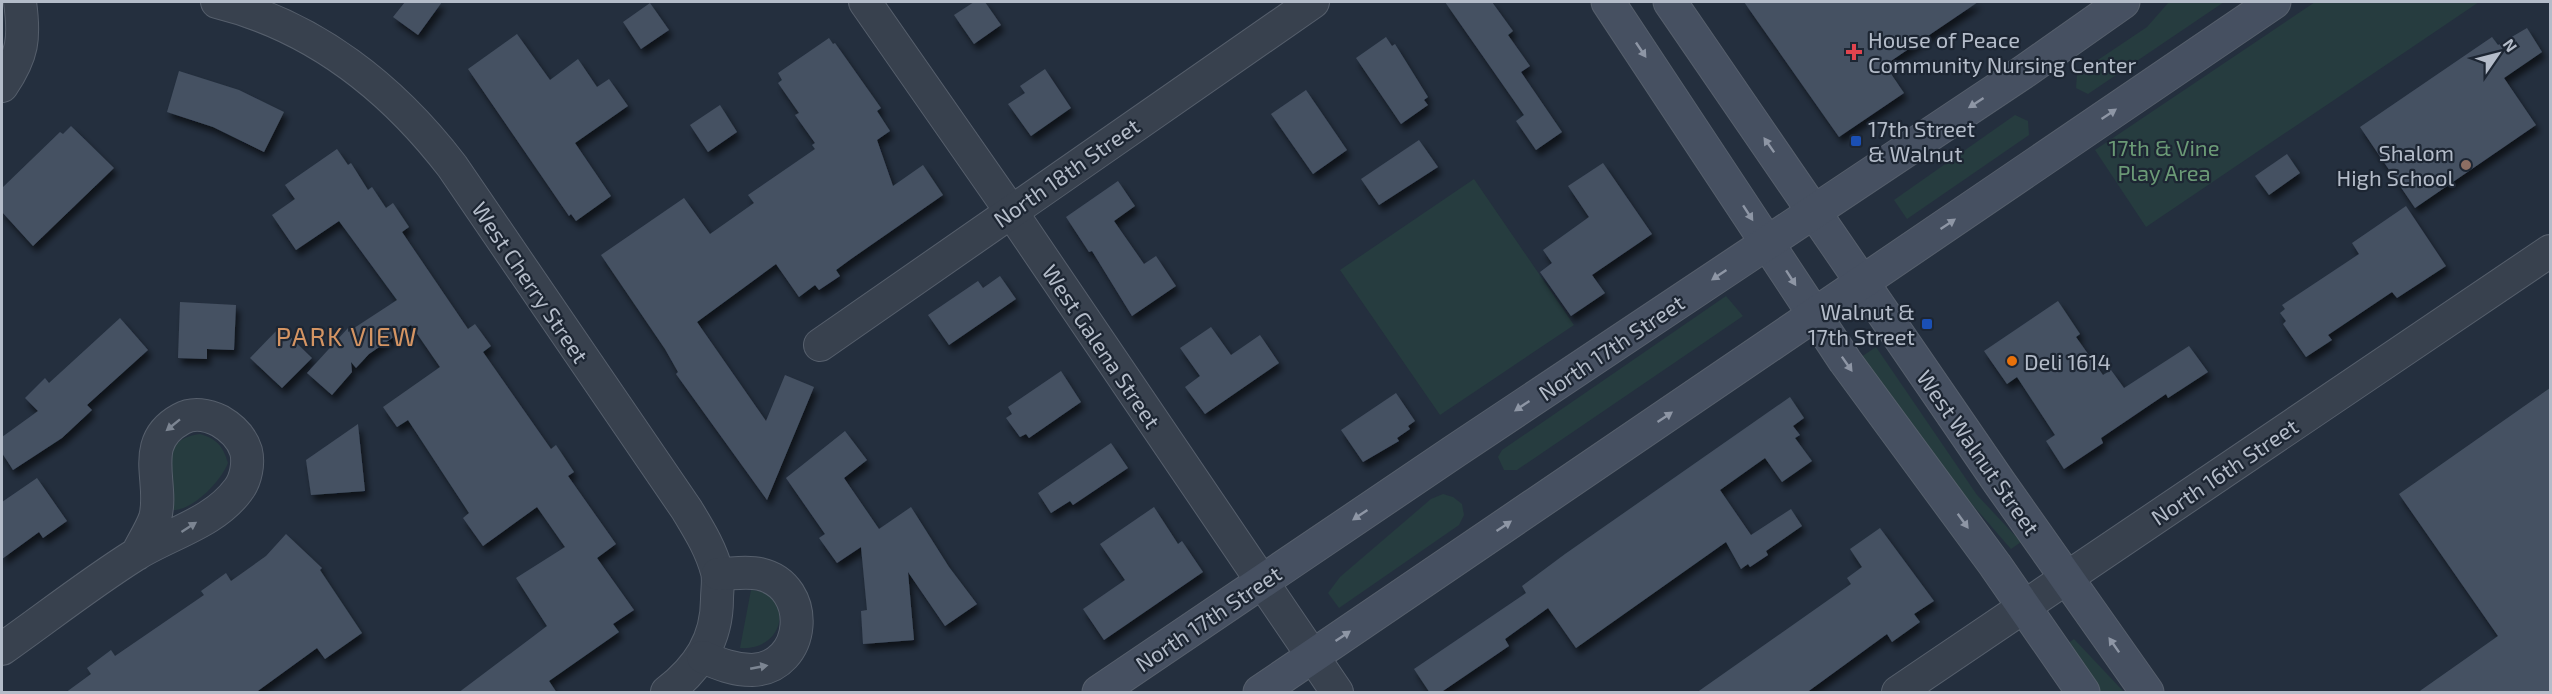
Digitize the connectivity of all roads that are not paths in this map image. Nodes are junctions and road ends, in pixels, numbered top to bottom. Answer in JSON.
{"nodes":[{"id":1,"x":20,"y":2,"type":"edge"},
{"id":2,"x":217,"y":2,"type":"edge"},
{"id":3,"x":865,"y":2,"type":"edge"},
{"id":4,"x":1313,"y":2,"type":"edge"},
{"id":5,"x":1608,"y":2,"type":"edge"},
{"id":6,"x":1670,"y":2,"type":"edge"},
{"id":7,"x":2123,"y":2,"type":"edge"},
{"id":8,"x":2274,"y":2,"type":"edge"},
{"id":9,"x":284,"y":12,"type":"edge"},
{"id":10,"x":2,"y":86,"type":"edge"},
{"id":11,"x":1010,"y":210,"type":"junction"},
{"id":12,"x":1814,"y":211,"type":"junction"},
{"id":13,"x":1767,"y":242,"type":"junction"},
{"id":14,"x":2550,"y":251,"type":"edge"},
{"id":15,"x":1863,"y":282,"type":"junction"},
{"id":16,"x":1815,"y":315,"type":"junction"},
{"id":17,"x":820,"y":345,"type":"dead end"},
{"id":18,"x":137,"y":554,"type":"dead end"},
{"id":19,"x":718,"y":574,"type":"junction"},
{"id":20,"x":2066,"y":578,"type":"junction"},
{"id":21,"x":1262,"y":582,"type":"junction"},
{"id":22,"x":2024,"y":607,"type":"junction"},
{"id":23,"x":2,"y":649,"type":"edge"},
{"id":24,"x":703,"y":657,"type":"junction"},
{"id":25,"x":1312,"y":657,"type":"junction"},
{"id":26,"x":667,"y":693,"type":"edge"},
{"id":27,"x":1099,"y":693,"type":"edge"},
{"id":28,"x":1260,"y":693,"type":"edge"},
{"id":29,"x":1337,"y":693,"type":"edge"},
{"id":30,"x":1898,"y":693,"type":"edge"},
{"id":31,"x":2083,"y":693,"type":"edge"},
{"id":32,"x":2147,"y":693,"type":"edge"}],
"edges":[{"from":1,"to":10,"type":"street"},
{"from":2,"to":9,"type":"street","name":"West Cherry Street"},
{"from":3,"to":11,"type":"street","name":"West Galena Street"},
{"from":4,"to":11,"type":"street","name":"North 18th Street"},
{"from":5,"to":13,"type":"main road","one_way":true},
{"from":12,"to":6,"type":"main road","name":"West Walnut Street","one_way":true},
{"from":7,"to":12,"type":"main road","name":"North 17th Street","one_way":true},
{"from":15,"to":8,"type":"main road","one_way":true},
{"from":9,"to":19,"type":"street","name":"West Cherry Street"},
{"from":11,"to":17,"type":"street","name":"North 18th Street"},
{"from":11,"to":21,"type":"street","name":"West Galena Street"},
{"from":12,"to":13,"type":"main road","name":"North 17th Street"},
{"from":12,"to":15,"type":"main road","name":"West Walnut Street"},
{"from":13,"to":16,"type":"main road","one_way":true},
{"from":13,"to":21,"type":"main road","name":"North 17th Street","one_way":true},
{"from":14,"to":20,"type":"street","name":"North 16th Street"},
{"from":15,"to":16,"type":"main road"},
{"from":15,"to":20,"type":"main road","name":"West Walnut Street"},
{"from":16,"to":22,"type":"main road","one_way":true},
{"from":25,"to":16,"type":"main road","one_way":true},
{"from":18,"to":23,"type":"street"},
{"from":19,"to":24,"type":"street","name":"West Cherry Street"},
{"from":24,"to":19,"type":"street","one_way":true},
{"from":20,"to":22,"type":"street","name":"North 16th Street"},
{"from":32,"to":20,"type":"main road","name":"West Walnut Street","one_way":true},
{"from":21,"to":25,"type":"street","name":"West Galena Street"},
{"from":21,"to":27,"type":"main road","name":"North 17th Street"},
{"from":22,"to":30,"type":"street","name":"North 16th Street"},
{"from":22,"to":31,"type":"main road"},
{"from":24,"to":26,"type":"street"},
{"from":25,"to":28,"type":"main road"},
{"from":25,"to":29,"type":"street","name":"West Galena Street"}]}
